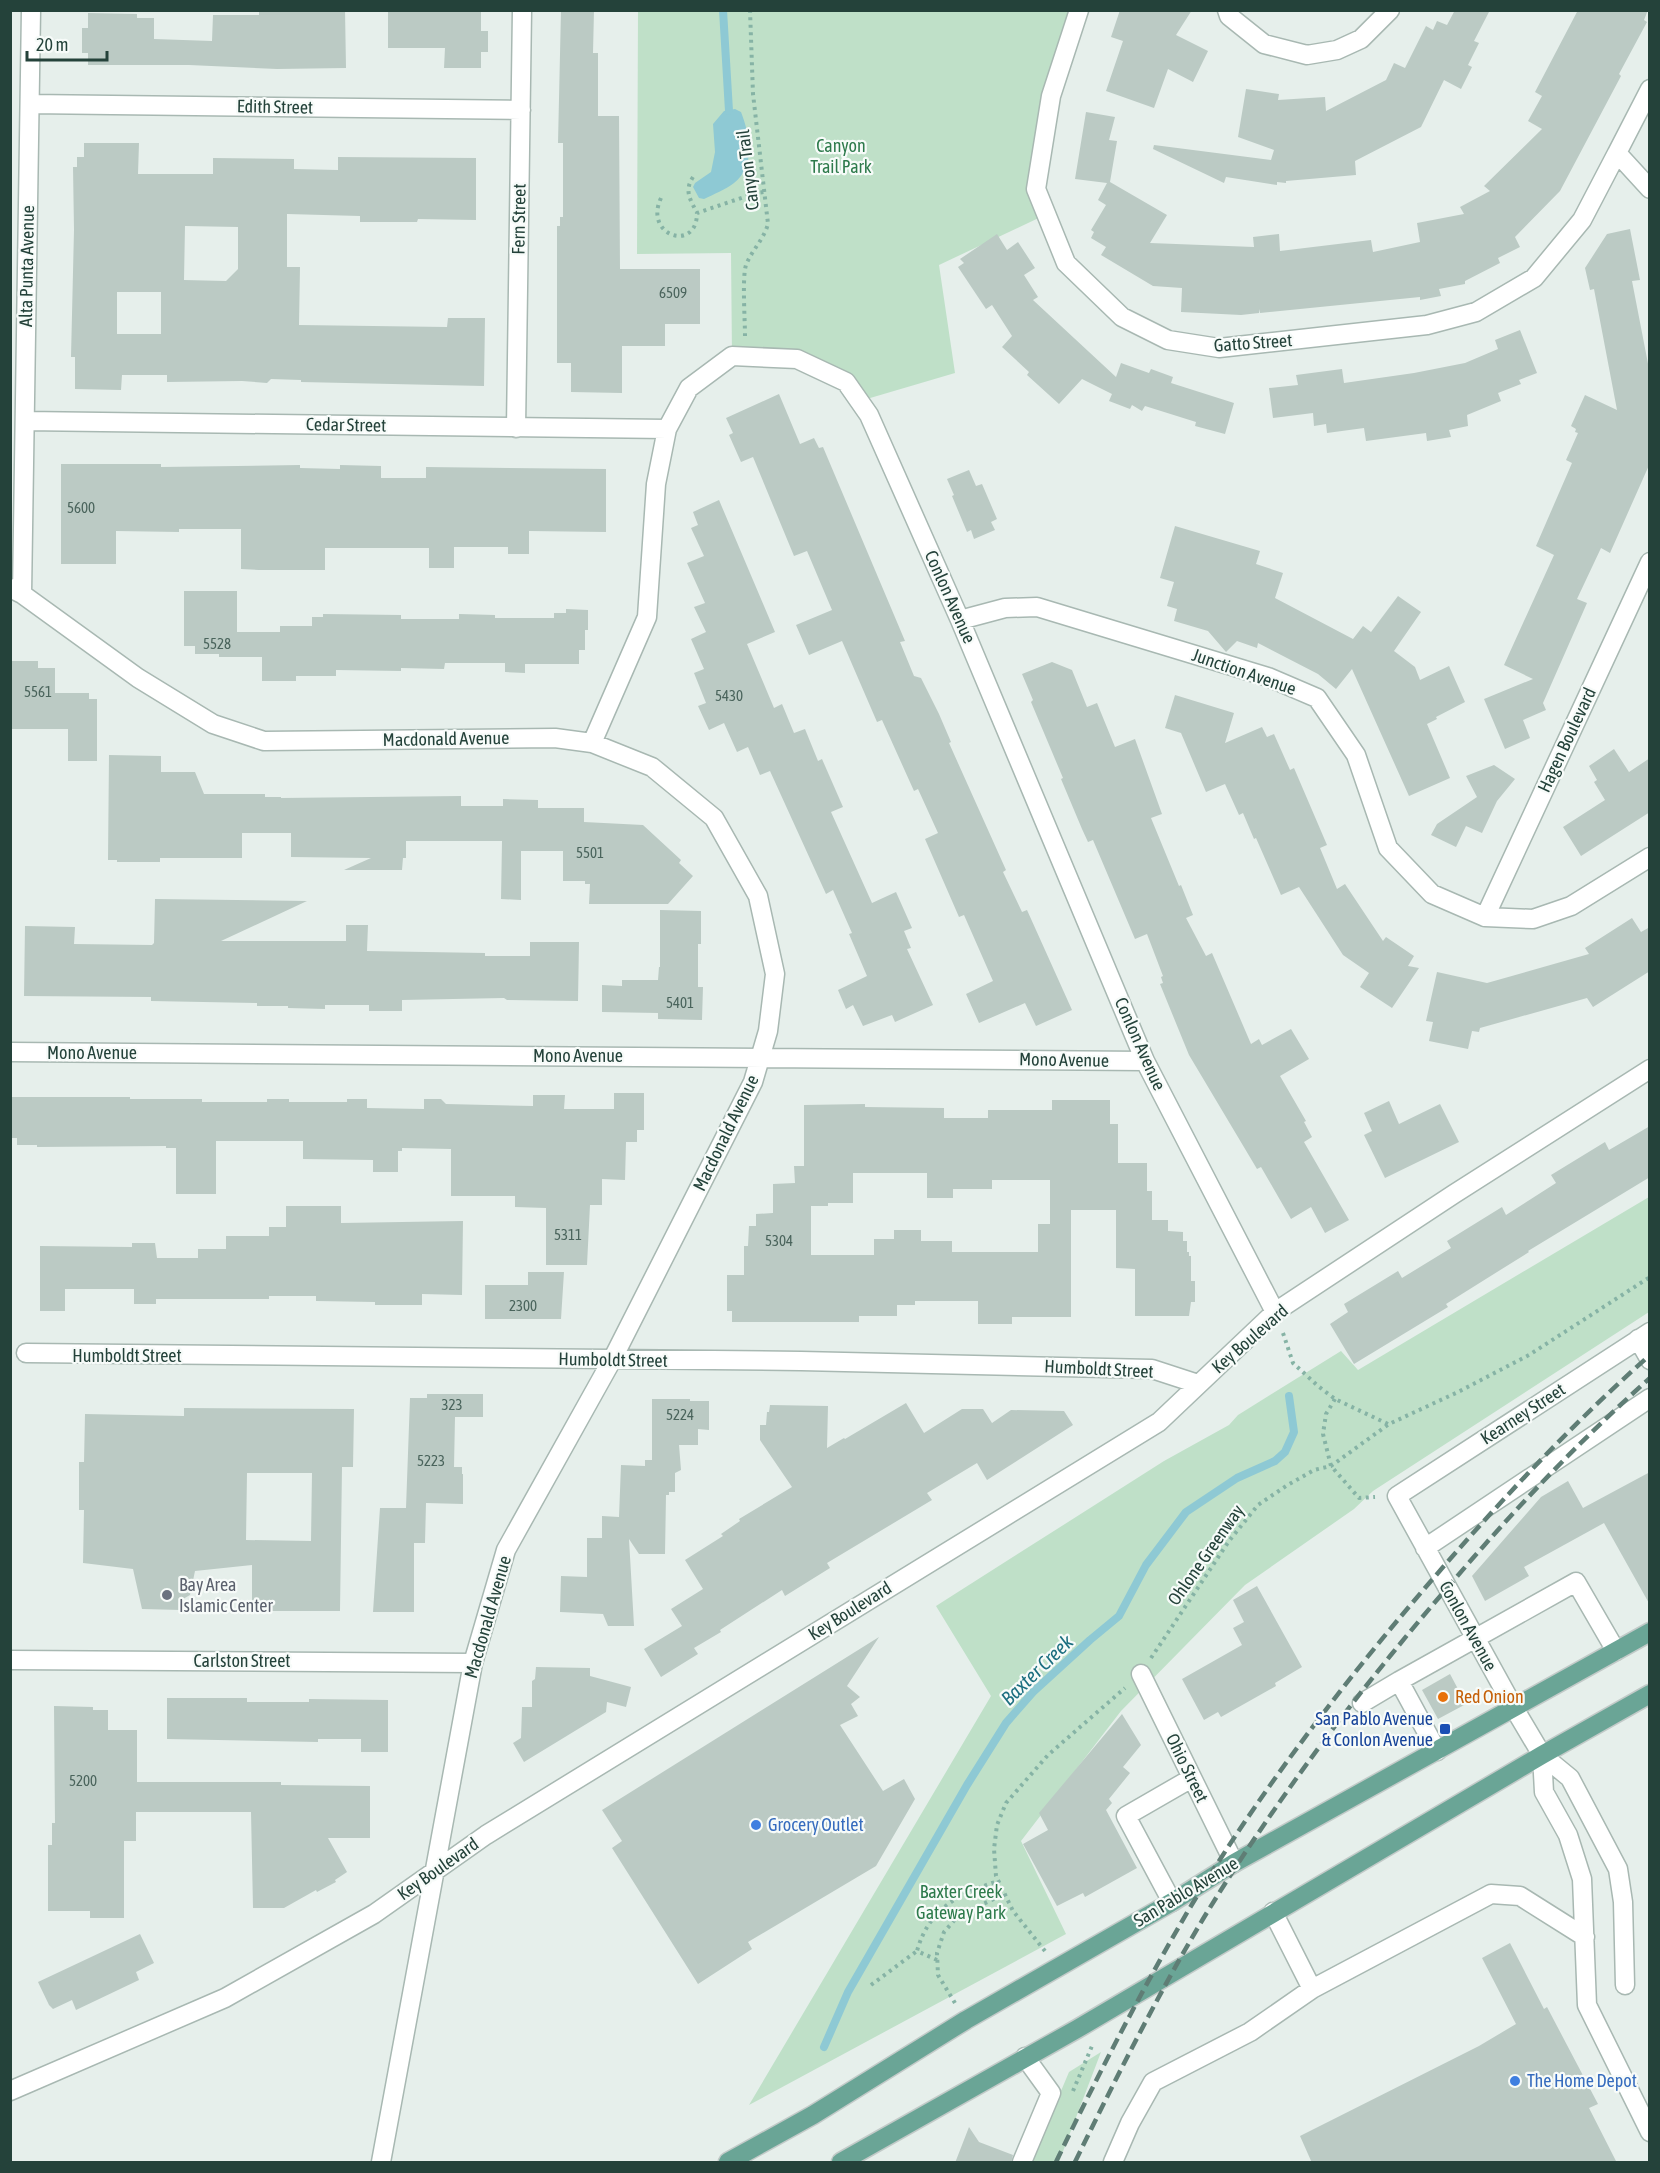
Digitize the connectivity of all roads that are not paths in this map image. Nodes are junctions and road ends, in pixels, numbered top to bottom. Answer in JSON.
{"nodes":[{"id":1,"x":30,"y":10,"type":"edge"},
{"id":2,"x":522,"y":10,"type":"edge"},
{"id":3,"x":1079,"y":10,"type":"edge"},
{"id":4,"x":1390,"y":10,"type":"edge"},
{"id":5,"x":1229,"y":12,"type":"edge"},
{"id":6,"x":1650,"y":89,"type":"edge"},
{"id":7,"x":30,"y":104,"type":"junction"},
{"id":8,"x":520,"y":110,"type":"junction"},
{"id":9,"x":1617,"y":153,"type":"junction"},
{"id":10,"x":1650,"y":189,"type":"edge"},
{"id":11,"x":25,"y":421,"type":"junction"},
{"id":12,"x":516,"y":428,"type":"junction"},
{"id":13,"x":667,"y":429,"type":"junction"},
{"id":14,"x":1650,"y":562,"type":"edge"},
{"id":15,"x":16,"y":591,"type":"edge"},
{"id":16,"x":960,"y":620,"type":"junction"},
{"id":17,"x":592,"y":743,"type":"junction"},
{"id":18,"x":1650,"y":857,"type":"edge"},
{"id":19,"x":1485,"y":917,"type":"junction"},
{"id":20,"x":10,"y":1052,"type":"edge"},
{"id":21,"x":761,"y":1058,"type":"junction"},
{"id":22,"x":1145,"y":1061,"type":"junction"},
{"id":23,"x":1650,"y":1069,"type":"edge"},
{"id":24,"x":1275,"y":1312,"type":"junction"},
{"id":25,"x":1644,"y":1335,"type":"edge"},
{"id":26,"x":26,"y":1353,"type":"dead end"},
{"id":27,"x":612,"y":1360,"type":"junction"},
{"id":28,"x":1650,"y":1360,"type":"edge"},
{"id":29,"x":1198,"y":1384,"type":"junction"},
{"id":30,"x":1650,"y":1398,"type":"edge"},
{"id":31,"x":1397,"y":1496,"type":"joint"},
{"id":32,"x":1425,"y":1548,"type":"junction"},
{"id":33,"x":1650,"y":1632,"type":"edge"},
{"id":34,"x":1475,"y":1638,"type":"junction"},
{"id":35,"x":1616,"y":1651,"type":"junction"},
{"id":36,"x":10,"y":1660,"type":"edge"},
{"id":37,"x":473,"y":1663,"type":"junction"},
{"id":38,"x":1140,"y":1674,"type":"road end"},
{"id":39,"x":1399,"y":1681,"type":"junction"},
{"id":40,"x":1650,"y":1694,"type":"edge"},
{"id":41,"x":1362,"y":1702,"type":"dead end"},
{"id":42,"x":1514,"y":1708,"type":"junction"},
{"id":43,"x":1437,"y":1751,"type":"junction"},
{"id":44,"x":1542,"y":1755,"type":"junction"},
{"id":45,"x":1192,"y":1778,"type":"junction"},
{"id":46,"x":1234,"y":1863,"type":"junction"},
{"id":47,"x":436,"y":1869,"type":"junction"},
{"id":48,"x":1172,"y":1902,"type":"junction"},
{"id":49,"x":1273,"y":1912,"type":"junction"},
{"id":50,"x":1585,"y":1937,"type":"junction"},
{"id":51,"x":1626,"y":1985,"type":"dead end"},
{"id":52,"x":1312,"y":1989,"type":"junction"},
{"id":53,"x":1025,"y":2057,"type":"junction"},
{"id":54,"x":10,"y":2091,"type":"edge"},
{"id":55,"x":1650,"y":2132,"type":"edge"},
{"id":56,"x":381,"y":2163,"type":"edge"},
{"id":57,"x":728,"y":2163,"type":"edge"},
{"id":58,"x":841,"y":2163,"type":"edge"},
{"id":59,"x":1022,"y":2163,"type":"edge"},
{"id":60,"x":1113,"y":2163,"type":"edge"}],
"edges":[{"from":1,"to":7,"type":"street","name":"Alta Punta Avenue"},
{"from":2,"to":8,"type":"street","name":"Fern Street"},
{"from":3,"to":9,"type":"street","name":"Gatto Street"},
{"from":4,"to":5,"type":"street"},
{"from":6,"to":9,"type":"street","name":"Gatto Street"},
{"from":7,"to":8,"type":"street","name":"Edith Street"},
{"from":7,"to":11,"type":"street","name":"Alta Punta Avenue"},
{"from":8,"to":12,"type":"street","name":"Fern Street"},
{"from":9,"to":10,"type":"street"},
{"from":11,"to":12,"type":"street","name":"Cedar Street"},
{"from":11,"to":15,"type":"street","name":"Alta Punta Avenue"},
{"from":12,"to":13,"type":"street","name":"Cedar Street"},
{"from":13,"to":16,"type":"street","name":"Conlon Avenue"},
{"from":13,"to":17,"type":"street","name":"Conlon Avenue"},
{"from":14,"to":19,"type":"street","name":"Hagen Boulevard"},
{"from":15,"to":17,"type":"street","name":"Macdonald Avenue"},
{"from":16,"to":19,"type":"street","name":"Junction Avenue"},
{"from":16,"to":22,"type":"street","name":"Conlon Avenue"},
{"from":17,"to":21,"type":"street","name":"Macdonald Avenue"},
{"from":18,"to":19,"type":"street","name":"Junction Avenue"},
{"from":20,"to":21,"type":"street","name":"Mono Avenue"},
{"from":21,"to":22,"type":"street","name":"Mono Avenue"},
{"from":21,"to":27,"type":"street","name":"Macdonald Avenue"},
{"from":22,"to":24,"type":"street","name":"Conlon Avenue"},
{"from":23,"to":24,"type":"street","name":"Key Boulevard"},
{"from":24,"to":29,"type":"street","name":"Key Boulevard"},
{"from":25,"to":28,"type":"street"},
{"from":25,"to":31,"type":"street","name":"Kearney Street"},
{"from":26,"to":27,"type":"street","name":"Humboldt Street"},
{"from":27,"to":29,"type":"street","name":"Humboldt Street"},
{"from":27,"to":37,"type":"street","name":"Macdonald Avenue"},
{"from":29,"to":47,"type":"street","name":"Key Boulevard"},
{"from":30,"to":32,"type":"street"},
{"from":31,"to":32,"type":"street","name":"Conlon Avenue"},
{"from":32,"to":34,"type":"street","name":"Conlon Avenue"},
{"from":33,"to":35,"type":"main road","name":"San Pablo Avenue"},
{"from":34,"to":35,"type":"street"},
{"from":34,"to":39,"type":"street"},
{"from":34,"to":42,"type":"street","name":"Conlon Avenue"},
{"from":35,"to":42,"type":"main road","name":"San Pablo Avenue"},
{"from":36,"to":37,"type":"street","name":"Carlston Street"},
{"from":37,"to":47,"type":"street","name":"Macdonald Avenue"},
{"from":38,"to":45,"type":"street","name":"Ohio Street"},
{"from":39,"to":41,"type":"street"},
{"from":39,"to":43,"type":"street"},
{"from":40,"to":44,"type":"main road"},
{"from":42,"to":43,"type":"main road","name":"San Pablo Avenue"},
{"from":42,"to":44,"type":"street","name":"Conlon Avenue"},
{"from":43,"to":46,"type":"main road","name":"San Pablo Avenue"},
{"from":44,"to":49,"type":"main road"},
{"from":44,"to":50,"type":"street"},
{"from":44,"to":51,"type":"street"},
{"from":45,"to":46,"type":"street","name":"Ohio Street"},
{"from":45,"to":48,"type":"street"},
{"from":46,"to":48,"type":"main road","name":"San Pablo Avenue"},
{"from":47,"to":54,"type":"street","name":"Key Boulevard"},
{"from":47,"to":56,"type":"street","name":"Macdonald Avenue"},
{"from":48,"to":57,"type":"main road","name":"San Pablo Avenue"},
{"from":49,"to":52,"type":"street"},
{"from":49,"to":53,"type":"main road"},
{"from":50,"to":52,"type":"street"},
{"from":50,"to":55,"type":"street"},
{"from":52,"to":60,"type":"street"},
{"from":53,"to":58,"type":"main road"},
{"from":53,"to":59,"type":"street"}]}
